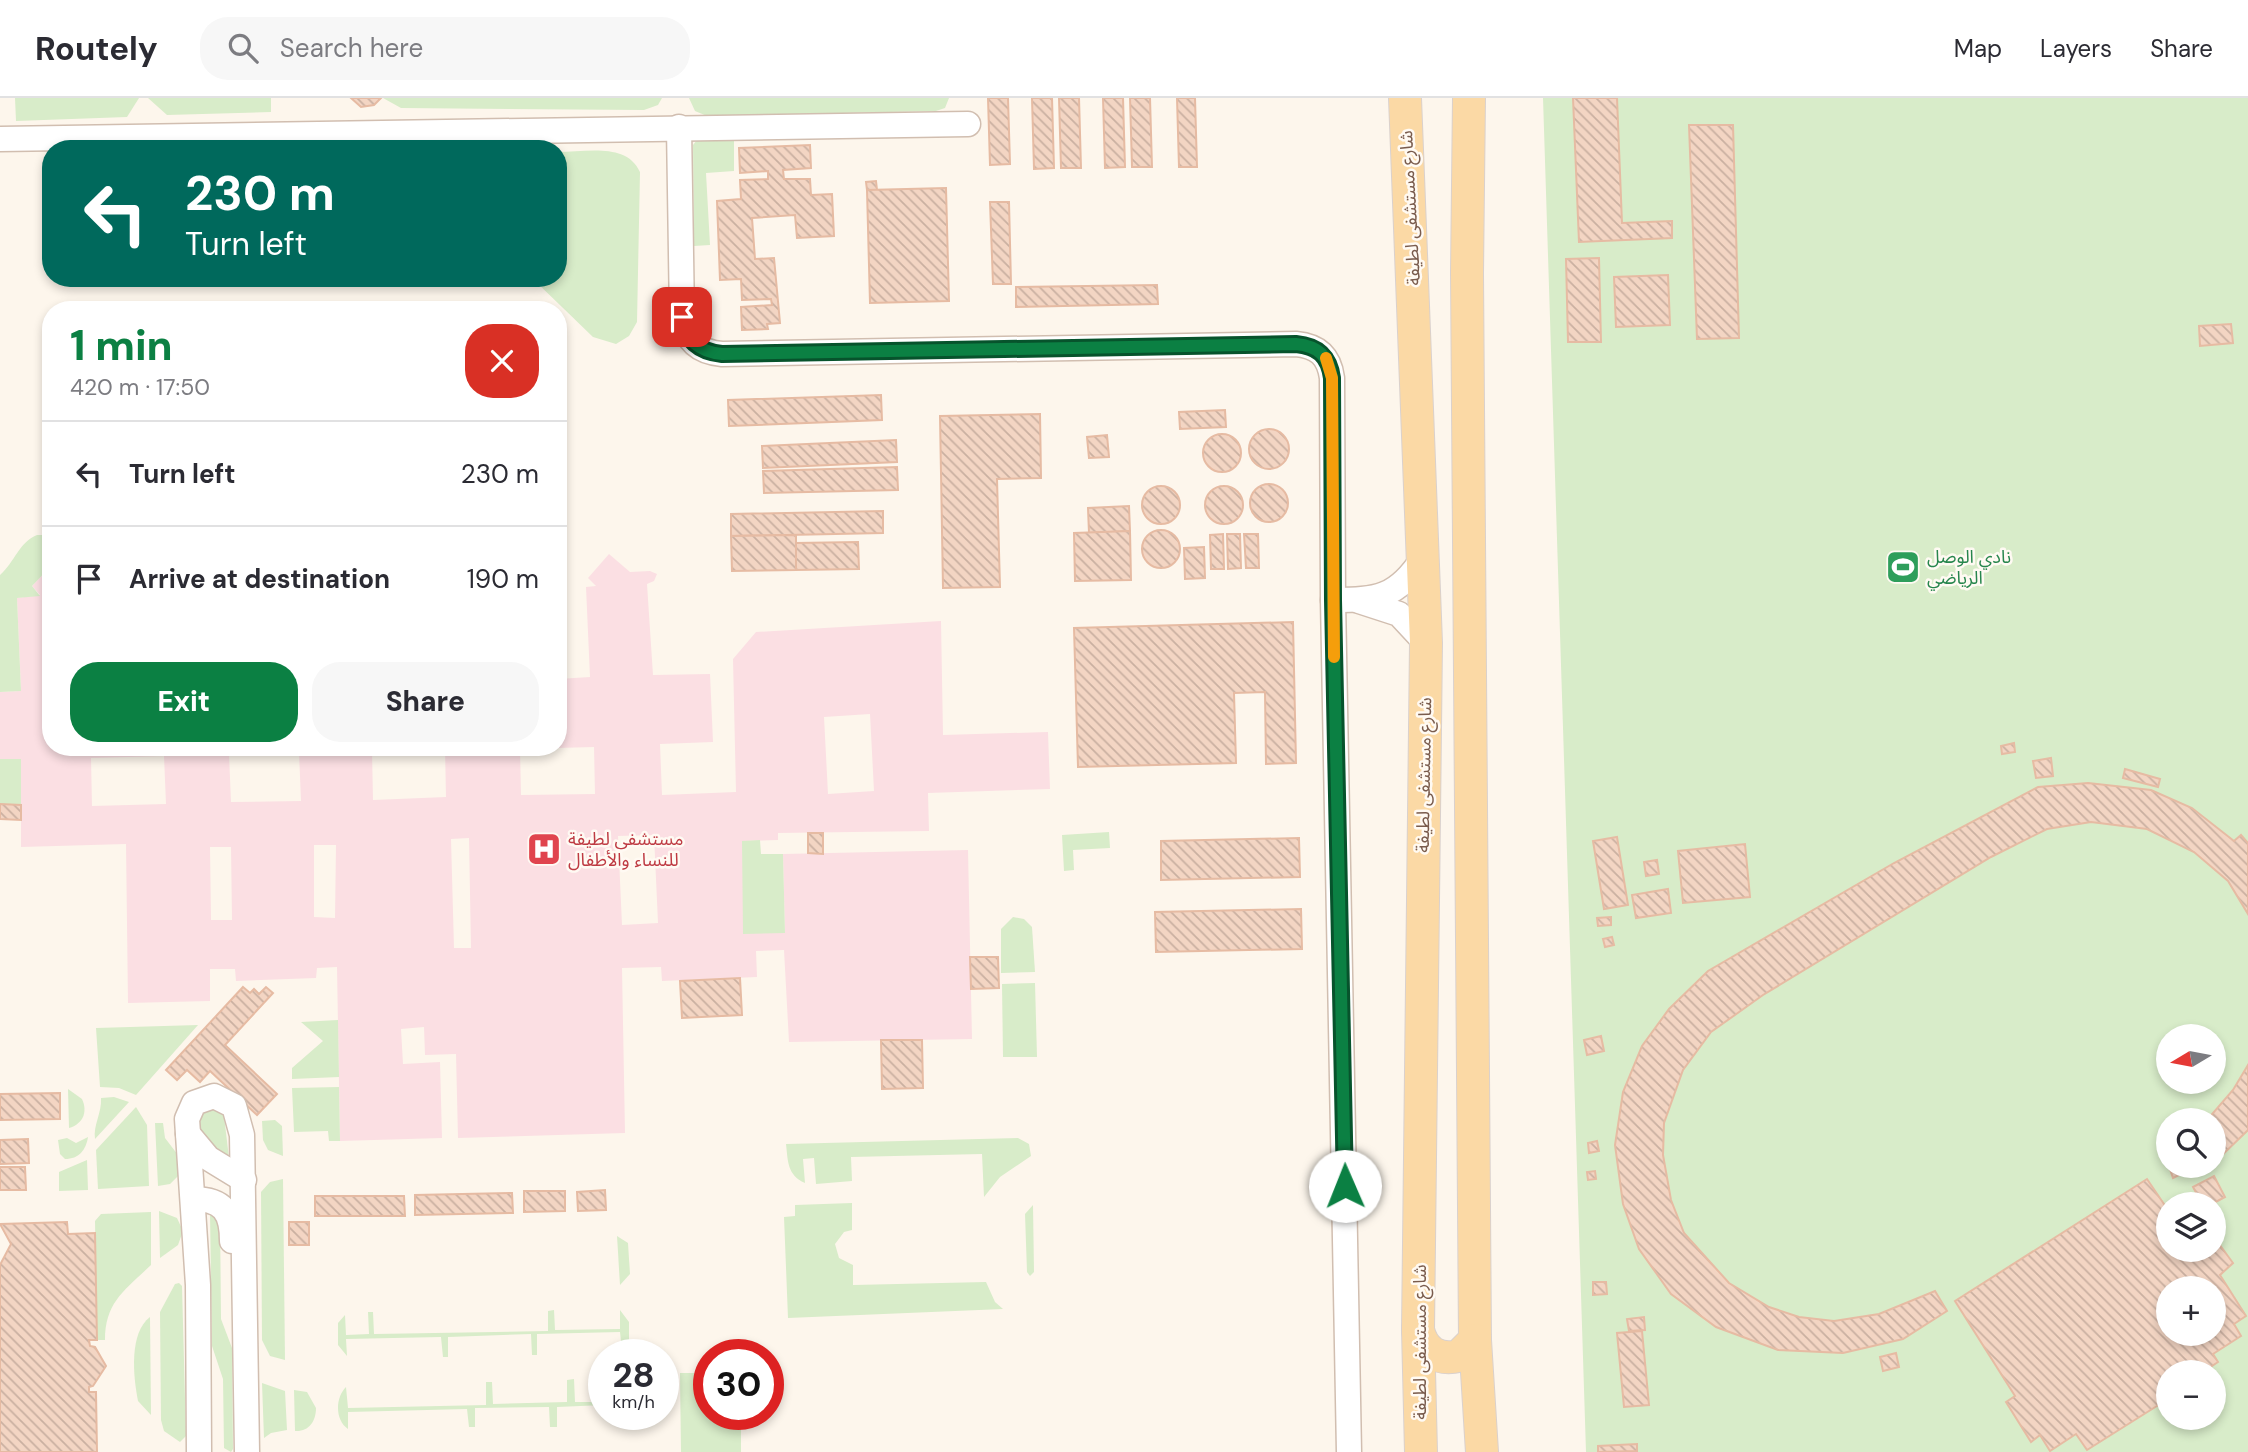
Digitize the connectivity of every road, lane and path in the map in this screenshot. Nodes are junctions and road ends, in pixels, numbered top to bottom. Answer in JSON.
{"nodes":[{"id":1,"x":1405,"y":98,"type":"edge"},
{"id":2,"x":1469,"y":98,"type":"edge"},
{"id":3,"x":968,"y":124,"type":"dead end"},
{"id":4,"x":679,"y":127,"type":"junction"},
{"id":5,"x":0,"y":139,"type":"edge"},
{"id":6,"x":1423,"y":558,"type":"junction"},
{"id":7,"x":1333,"y":600,"type":"junction"},
{"id":8,"x":1359,"y":600,"type":"junction"},
{"id":9,"x":1426,"y":643,"type":"junction"},
{"id":10,"x":188,"y":1134,"type":"junction"},
{"id":11,"x":243,"y":1180,"type":"junction"},
{"id":12,"x":193,"y":1199,"type":"junction"},
{"id":13,"x":245,"y":1316,"type":"junction"},
{"id":14,"x":1418,"y":1330,"type":"junction"},
{"id":15,"x":1475,"y":1340,"type":"junction"},
{"id":16,"x":198,"y":1373,"type":"junction"},
{"id":17,"x":199,"y":1452,"type":"edge"},
{"id":18,"x":214,"y":1452,"type":"edge"},
{"id":19,"x":247,"y":1452,"type":"edge"},
{"id":20,"x":1349,"y":1452,"type":"edge"},
{"id":21,"x":1421,"y":1452,"type":"edge"},
{"id":22,"x":1482,"y":1452,"type":"edge"}],
"edges":[{"from":1,"to":6,"type":"main road","name":"شارع مستشفى لطيفة"},
{"from":2,"to":15,"type":"main road"},
{"from":3,"to":4,"type":"street"},
{"from":4,"to":5,"type":"street"},
{"from":4,"to":7,"type":"street"},
{"from":6,"to":8,"type":"street"},
{"from":6,"to":9,"type":"main road","name":"شارع مستشفى لطيفة"},
{"from":7,"to":8,"type":"street"},
{"from":7,"to":20,"type":"street"},
{"from":8,"to":9,"type":"street"},
{"from":9,"to":14,"type":"main road","name":"شارع مستشفى لطيفة"},
{"from":10,"to":11,"type":"street"},
{"from":10,"to":11,"type":"street"},
{"from":10,"to":12,"type":"street"},
{"from":11,"to":13,"type":"street"},
{"from":12,"to":13,"type":"street"},
{"from":12,"to":16,"type":"street"},
{"from":13,"to":19,"type":"street"},
{"from":14,"to":15,"type":"main road"},
{"from":14,"to":21,"type":"main road","name":"شارع مستشفى لطيفة"},
{"from":15,"to":22,"type":"main road"},
{"from":16,"to":17,"type":"street"},
{"from":16,"to":18,"type":"street"}]}
